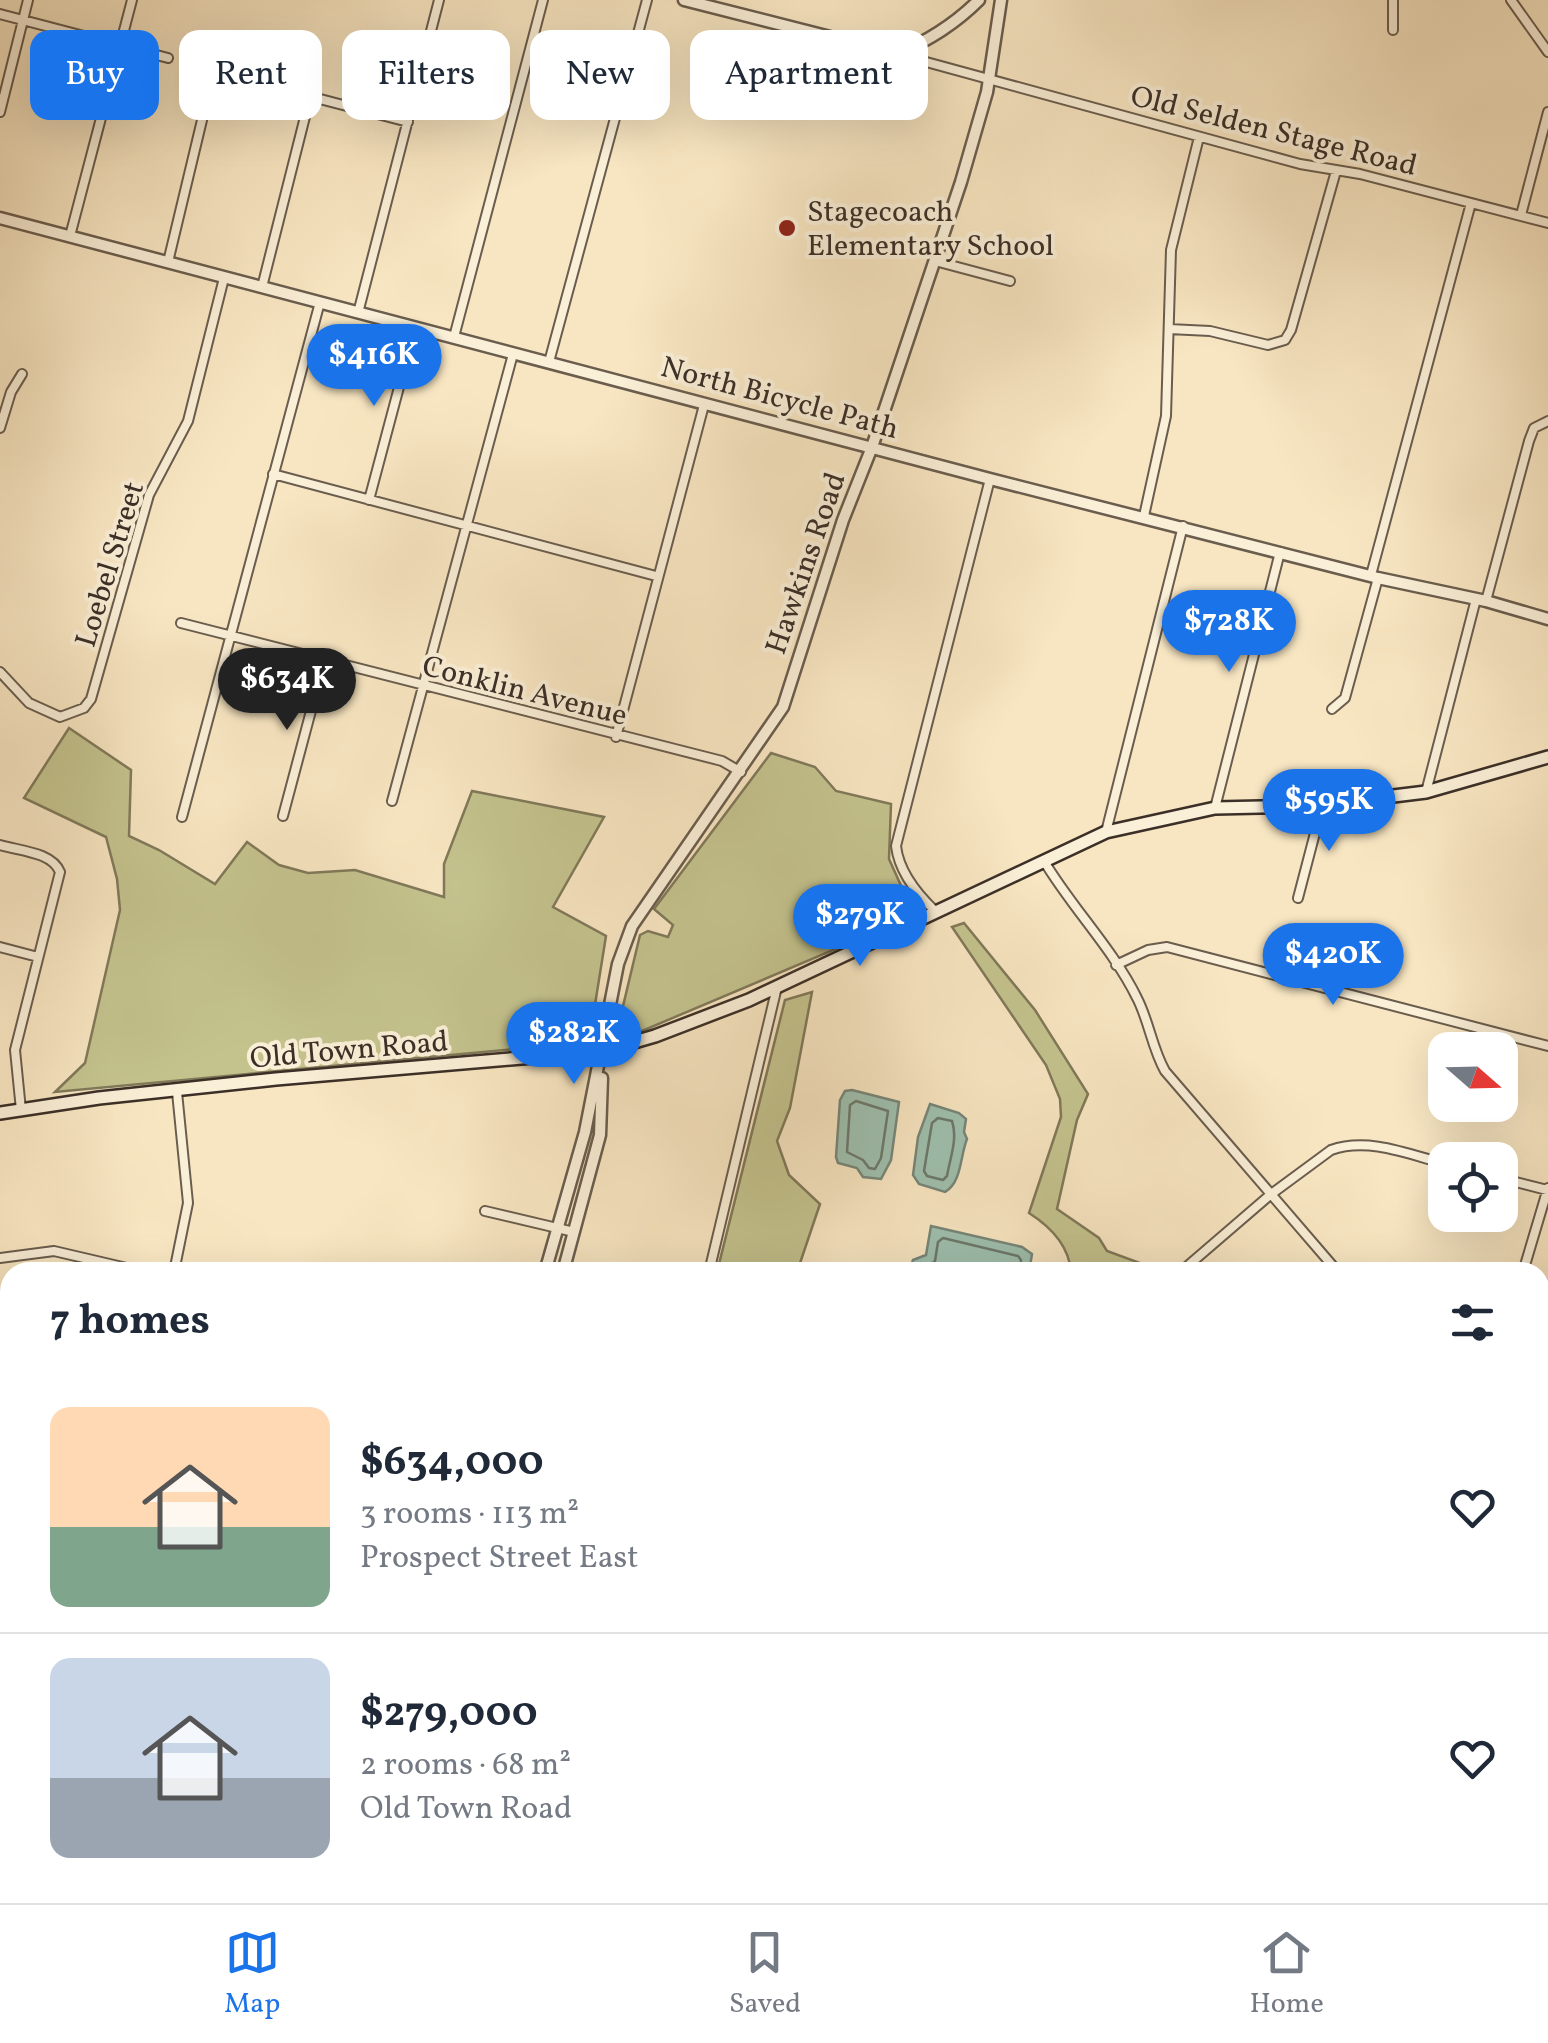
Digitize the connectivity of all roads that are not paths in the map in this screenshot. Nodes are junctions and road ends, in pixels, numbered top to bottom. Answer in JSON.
{"nodes":[{"id":1,"x":28,"y":0,"type":"edge"},
{"id":2,"x":132,"y":0,"type":"edge"},
{"id":3,"x":439,"y":0,"type":"edge"},
{"id":4,"x":543,"y":0,"type":"edge"},
{"id":5,"x":647,"y":0,"type":"edge"},
{"id":6,"x":684,"y":0,"type":"edge"},
{"id":7,"x":978,"y":0,"type":"edge"},
{"id":8,"x":1001,"y":0,"type":"edge"},
{"id":9,"x":1393,"y":0,"type":"edge"},
{"id":10,"x":1511,"y":0,"type":"edge"},
{"id":11,"x":0,"y":14,"type":"edge"},
{"id":12,"x":23,"y":20,"type":"junction"},
{"id":13,"x":62,"y":30,"type":"edge"},
{"id":14,"x":124,"y":30,"type":"edge"},
{"id":15,"x":802,"y":30,"type":"edge"},
{"id":16,"x":1393,"y":30,"type":"dead end"},
{"id":17,"x":928,"y":39,"type":"edge"},
{"id":18,"x":1548,"y":52,"type":"edge"},
{"id":19,"x":159,"y":56,"type":"edge"},
{"id":20,"x":168,"y":58,"type":"dead end"},
{"id":21,"x":928,"y":63,"type":"edge"},
{"id":22,"x":990,"y":80,"type":"junction"},
{"id":23,"x":322,"y":101,"type":"edge"},
{"id":24,"x":0,"y":112,"type":"edge"},
{"id":25,"x":1548,"y":112,"type":"edge"},
{"id":26,"x":100,"y":120,"type":"edge"},
{"id":27,"x":202,"y":120,"type":"edge"},
{"id":28,"x":304,"y":120,"type":"edge"},
{"id":29,"x":408,"y":122,"type":"junction"},
{"id":30,"x":1200,"y":137,"type":"junction"},
{"id":31,"x":1336,"y":170,"type":"junction"},
{"id":32,"x":1471,"y":202,"type":"junction"},
{"id":33,"x":1521,"y":216,"type":"junction"},
{"id":34,"x":0,"y":218,"type":"edge"},
{"id":35,"x":1548,"y":222,"type":"edge"},
{"id":36,"x":70,"y":236,"type":"junction"},
{"id":37,"x":935,"y":261,"type":"junction"},
{"id":38,"x":168,"y":262,"type":"junction"},
{"id":39,"x":224,"y":278,"type":"junction"},
{"id":40,"x":1010,"y":281,"type":"dead end"},
{"id":41,"x":262,"y":287,"type":"junction"},
{"id":42,"x":320,"y":302,"type":"junction"},
{"id":43,"x":358,"y":313,"type":"junction"},
{"id":44,"x":415,"y":327,"type":"junction"},
{"id":45,"x":1169,"y":329,"type":"junction"},
{"id":46,"x":454,"y":337,"type":"junction"},
{"id":47,"x":512,"y":354,"type":"junction"},
{"id":48,"x":549,"y":362,"type":"junction"},
{"id":49,"x":22,"y":374,"type":"dead end"},
{"id":50,"x":704,"y":404,"type":"junction"},
{"id":51,"x":1548,"y":420,"type":"edge"},
{"id":52,"x":0,"y":428,"type":"edge"},
{"id":53,"x":872,"y":446,"type":"junction"},
{"id":54,"x":272,"y":474,"type":"junction"},
{"id":55,"x":990,"y":479,"type":"junction"},
{"id":56,"x":369,"y":500,"type":"junction"},
{"id":57,"x":1144,"y":516,"type":"junction"},
{"id":58,"x":464,"y":524,"type":"junction"},
{"id":59,"x":1183,"y":526,"type":"junction"},
{"id":60,"x":1280,"y":552,"type":"junction"},
{"id":61,"x":656,"y":576,"type":"junction"},
{"id":62,"x":1375,"y":576,"type":"junction"},
{"id":63,"x":1481,"y":600,"type":"junction"},
{"id":64,"x":1548,"y":619,"type":"edge"},
{"id":65,"x":181,"y":622,"type":"dead end"},
{"id":66,"x":229,"y":637,"type":"junction"},
{"id":67,"x":324,"y":662,"type":"junction"},
{"id":68,"x":0,"y":672,"type":"edge"},
{"id":69,"x":425,"y":688,"type":"junction"},
{"id":70,"x":1332,"y":709,"type":"dead end"},
{"id":71,"x":616,"y":736,"type":"junction"},
{"id":72,"x":1548,"y":757,"type":"edge"},
{"id":73,"x":741,"y":772,"type":"junction"},
{"id":74,"x":1426,"y":792,"type":"junction"},
{"id":75,"x":392,"y":802,"type":"dead end"},
{"id":76,"x":1312,"y":806,"type":"junction"},
{"id":77,"x":1215,"y":808,"type":"junction"},
{"id":78,"x":283,"y":816,"type":"dead end"},
{"id":79,"x":182,"y":817,"type":"dead end"},
{"id":80,"x":1106,"y":832,"type":"junction"},
{"id":81,"x":0,"y":846,"type":"edge"},
{"id":82,"x":1044,"y":861,"type":"junction"},
{"id":83,"x":1298,"y":898,"type":"dead end"},
{"id":84,"x":935,"y":911,"type":"junction"},
{"id":85,"x":0,"y":946,"type":"edge"},
{"id":86,"x":38,"y":957,"type":"junction"},
{"id":87,"x":1116,"y":966,"type":"junction"},
{"id":88,"x":777,"y":987,"type":"junction"},
{"id":89,"x":1548,"y":1046,"type":"edge"},
{"id":90,"x":0,"y":1047,"type":"edge"},
{"id":91,"x":14,"y":1050,"type":"junction"},
{"id":92,"x":603,"y":1051,"type":"junction"},
{"id":93,"x":177,"y":1092,"type":"junction"},
{"id":94,"x":20,"y":1110,"type":"junction"},
{"id":95,"x":0,"y":1113,"type":"edge"},
{"id":96,"x":1428,"y":1160,"type":"edge"},
{"id":97,"x":1518,"y":1182,"type":"edge"},
{"id":98,"x":1548,"y":1189,"type":"edge"},
{"id":99,"x":1270,"y":1195,"type":"junction"},
{"id":100,"x":485,"y":1211,"type":"dead end"},
{"id":101,"x":557,"y":1228,"type":"junction"},
{"id":102,"x":574,"y":1232,"type":"junction"},
{"id":103,"x":0,"y":1258,"type":"edge"},
{"id":104,"x":101,"y":1262,"type":"edge"},
{"id":105,"x":176,"y":1262,"type":"edge"},
{"id":106,"x":548,"y":1262,"type":"edge"},
{"id":107,"x":566,"y":1262,"type":"edge"},
{"id":108,"x":711,"y":1262,"type":"edge"},
{"id":109,"x":1191,"y":1262,"type":"edge"},
{"id":110,"x":1329,"y":1262,"type":"edge"},
{"id":111,"x":1526,"y":1262,"type":"edge"}],
"edges":[{"from":1,"to":12,"type":"street"},
{"from":2,"to":14,"type":"street"},
{"from":3,"to":29,"type":"street"},
{"from":4,"to":46,"type":"street"},
{"from":5,"to":48,"type":"street"},
{"from":6,"to":15,"type":"street"},
{"from":7,"to":17,"type":"street"},
{"from":8,"to":22,"type":"street","name":"Hawkins Road"},
{"from":9,"to":16,"type":"street"},
{"from":10,"to":18,"type":"street"},
{"from":11,"to":12,"type":"street"},
{"from":12,"to":13,"type":"street"},
{"from":12,"to":24,"type":"street"},
{"from":19,"to":20,"type":"street"},
{"from":21,"to":22,"type":"street","name":"Old Selden Stage Road"},
{"from":22,"to":30,"type":"street","name":"Old Selden Stage Road"},
{"from":22,"to":37,"type":"street","name":"Hawkins Road"},
{"from":23,"to":29,"type":"street"},
{"from":25,"to":33,"type":"street"},
{"from":26,"to":36,"type":"street"},
{"from":27,"to":38,"type":"street"},
{"from":28,"to":41,"type":"street"},
{"from":29,"to":43,"type":"street"},
{"from":30,"to":31,"type":"street","name":"Old Selden Stage Road"},
{"from":30,"to":45,"type":"street"},
{"from":31,"to":32,"type":"street","name":"Old Selden Stage Road"},
{"from":31,"to":45,"type":"street"},
{"from":32,"to":33,"type":"street","name":"Old Selden Stage Road"},
{"from":32,"to":62,"type":"street"},
{"from":33,"to":35,"type":"street","name":"Old Selden Stage Road"},
{"from":34,"to":36,"type":"street","name":"North Bicycle Path"},
{"from":36,"to":38,"type":"street","name":"North Bicycle Path"},
{"from":37,"to":40,"type":"street"},
{"from":37,"to":53,"type":"street","name":"Hawkins Road"},
{"from":38,"to":39,"type":"street","name":"North Bicycle Path"},
{"from":39,"to":41,"type":"street","name":"North Bicycle Path"},
{"from":39,"to":68,"type":"street","name":"Loebel Street"},
{"from":41,"to":42,"type":"street","name":"North Bicycle Path"},
{"from":42,"to":43,"type":"street","name":"North Bicycle Path"},
{"from":42,"to":54,"type":"street"},
{"from":43,"to":44,"type":"street","name":"North Bicycle Path"},
{"from":44,"to":46,"type":"street","name":"North Bicycle Path"},
{"from":44,"to":56,"type":"street"},
{"from":45,"to":57,"type":"street"},
{"from":46,"to":47,"type":"street","name":"North Bicycle Path"},
{"from":47,"to":48,"type":"street","name":"North Bicycle Path"},
{"from":47,"to":58,"type":"street"},
{"from":48,"to":50,"type":"street","name":"North Bicycle Path"},
{"from":49,"to":52,"type":"street"},
{"from":50,"to":53,"type":"street","name":"North Bicycle Path"},
{"from":50,"to":61,"type":"street"},
{"from":51,"to":63,"type":"street"},
{"from":53,"to":55,"type":"street","name":"North Bicycle Path"},
{"from":53,"to":73,"type":"street","name":"Hawkins Road"},
{"from":54,"to":56,"type":"street"},
{"from":54,"to":66,"type":"street"},
{"from":55,"to":57,"type":"street","name":"North Bicycle Path"},
{"from":55,"to":84,"type":"street"},
{"from":56,"to":58,"type":"street"},
{"from":57,"to":59,"type":"street","name":"North Bicycle Path"},
{"from":58,"to":61,"type":"street"},
{"from":58,"to":69,"type":"street"},
{"from":59,"to":60,"type":"street","name":"North Bicycle Path"},
{"from":59,"to":80,"type":"street"},
{"from":60,"to":62,"type":"street","name":"North Bicycle Path"},
{"from":60,"to":77,"type":"street"},
{"from":61,"to":71,"type":"street"},
{"from":62,"to":63,"type":"street","name":"North Bicycle Path"},
{"from":62,"to":70,"type":"street"},
{"from":63,"to":64,"type":"street","name":"North Bicycle Path"},
{"from":63,"to":74,"type":"street"},
{"from":65,"to":66,"type":"street","name":"Conklin Avenue"},
{"from":66,"to":67,"type":"street","name":"Conklin Avenue"},
{"from":66,"to":79,"type":"street"},
{"from":67,"to":69,"type":"street","name":"Conklin Avenue"},
{"from":67,"to":78,"type":"street"},
{"from":69,"to":71,"type":"street","name":"Conklin Avenue"},
{"from":69,"to":75,"type":"street"},
{"from":71,"to":73,"type":"street","name":"Conklin Avenue"},
{"from":72,"to":74,"type":"main road","name":"Old Town Road"},
{"from":73,"to":92,"type":"street","name":"Hawkins Road"},
{"from":74,"to":76,"type":"main road","name":"Old Town Road"},
{"from":76,"to":77,"type":"main road","name":"Old Town Road"},
{"from":76,"to":83,"type":"street"},
{"from":77,"to":80,"type":"main road","name":"Old Town Road"},
{"from":80,"to":82,"type":"main road","name":"Old Town Road"},
{"from":81,"to":86,"type":"street"},
{"from":82,"to":84,"type":"main road","name":"Old Town Road"},
{"from":82,"to":87,"type":"street"},
{"from":84,"to":88,"type":"main road","name":"Old Town Road"},
{"from":85,"to":86,"type":"street"},
{"from":86,"to":91,"type":"street"},
{"from":87,"to":89,"type":"street"},
{"from":87,"to":99,"type":"street"},
{"from":88,"to":92,"type":"main road","name":"Old Town Road"},
{"from":88,"to":108,"type":"street"},
{"from":90,"to":91,"type":"street"},
{"from":91,"to":94,"type":"street"},
{"from":92,"to":93,"type":"main road","name":"Old Town Road"},
{"from":92,"to":101,"type":"street"},
{"from":92,"to":102,"type":"street"},
{"from":93,"to":94,"type":"main road","name":"Old Town Road"},
{"from":93,"to":105,"type":"street"},
{"from":94,"to":95,"type":"main road","name":"Old Town Road"},
{"from":96,"to":99,"type":"street"},
{"from":97,"to":98,"type":"street"},
{"from":98,"to":111,"type":"street"},
{"from":99,"to":109,"type":"street"},
{"from":99,"to":110,"type":"street"},
{"from":100,"to":101,"type":"street"},
{"from":101,"to":102,"type":"street"},
{"from":101,"to":106,"type":"street"},
{"from":102,"to":107,"type":"street"},
{"from":103,"to":104,"type":"street"}]}
